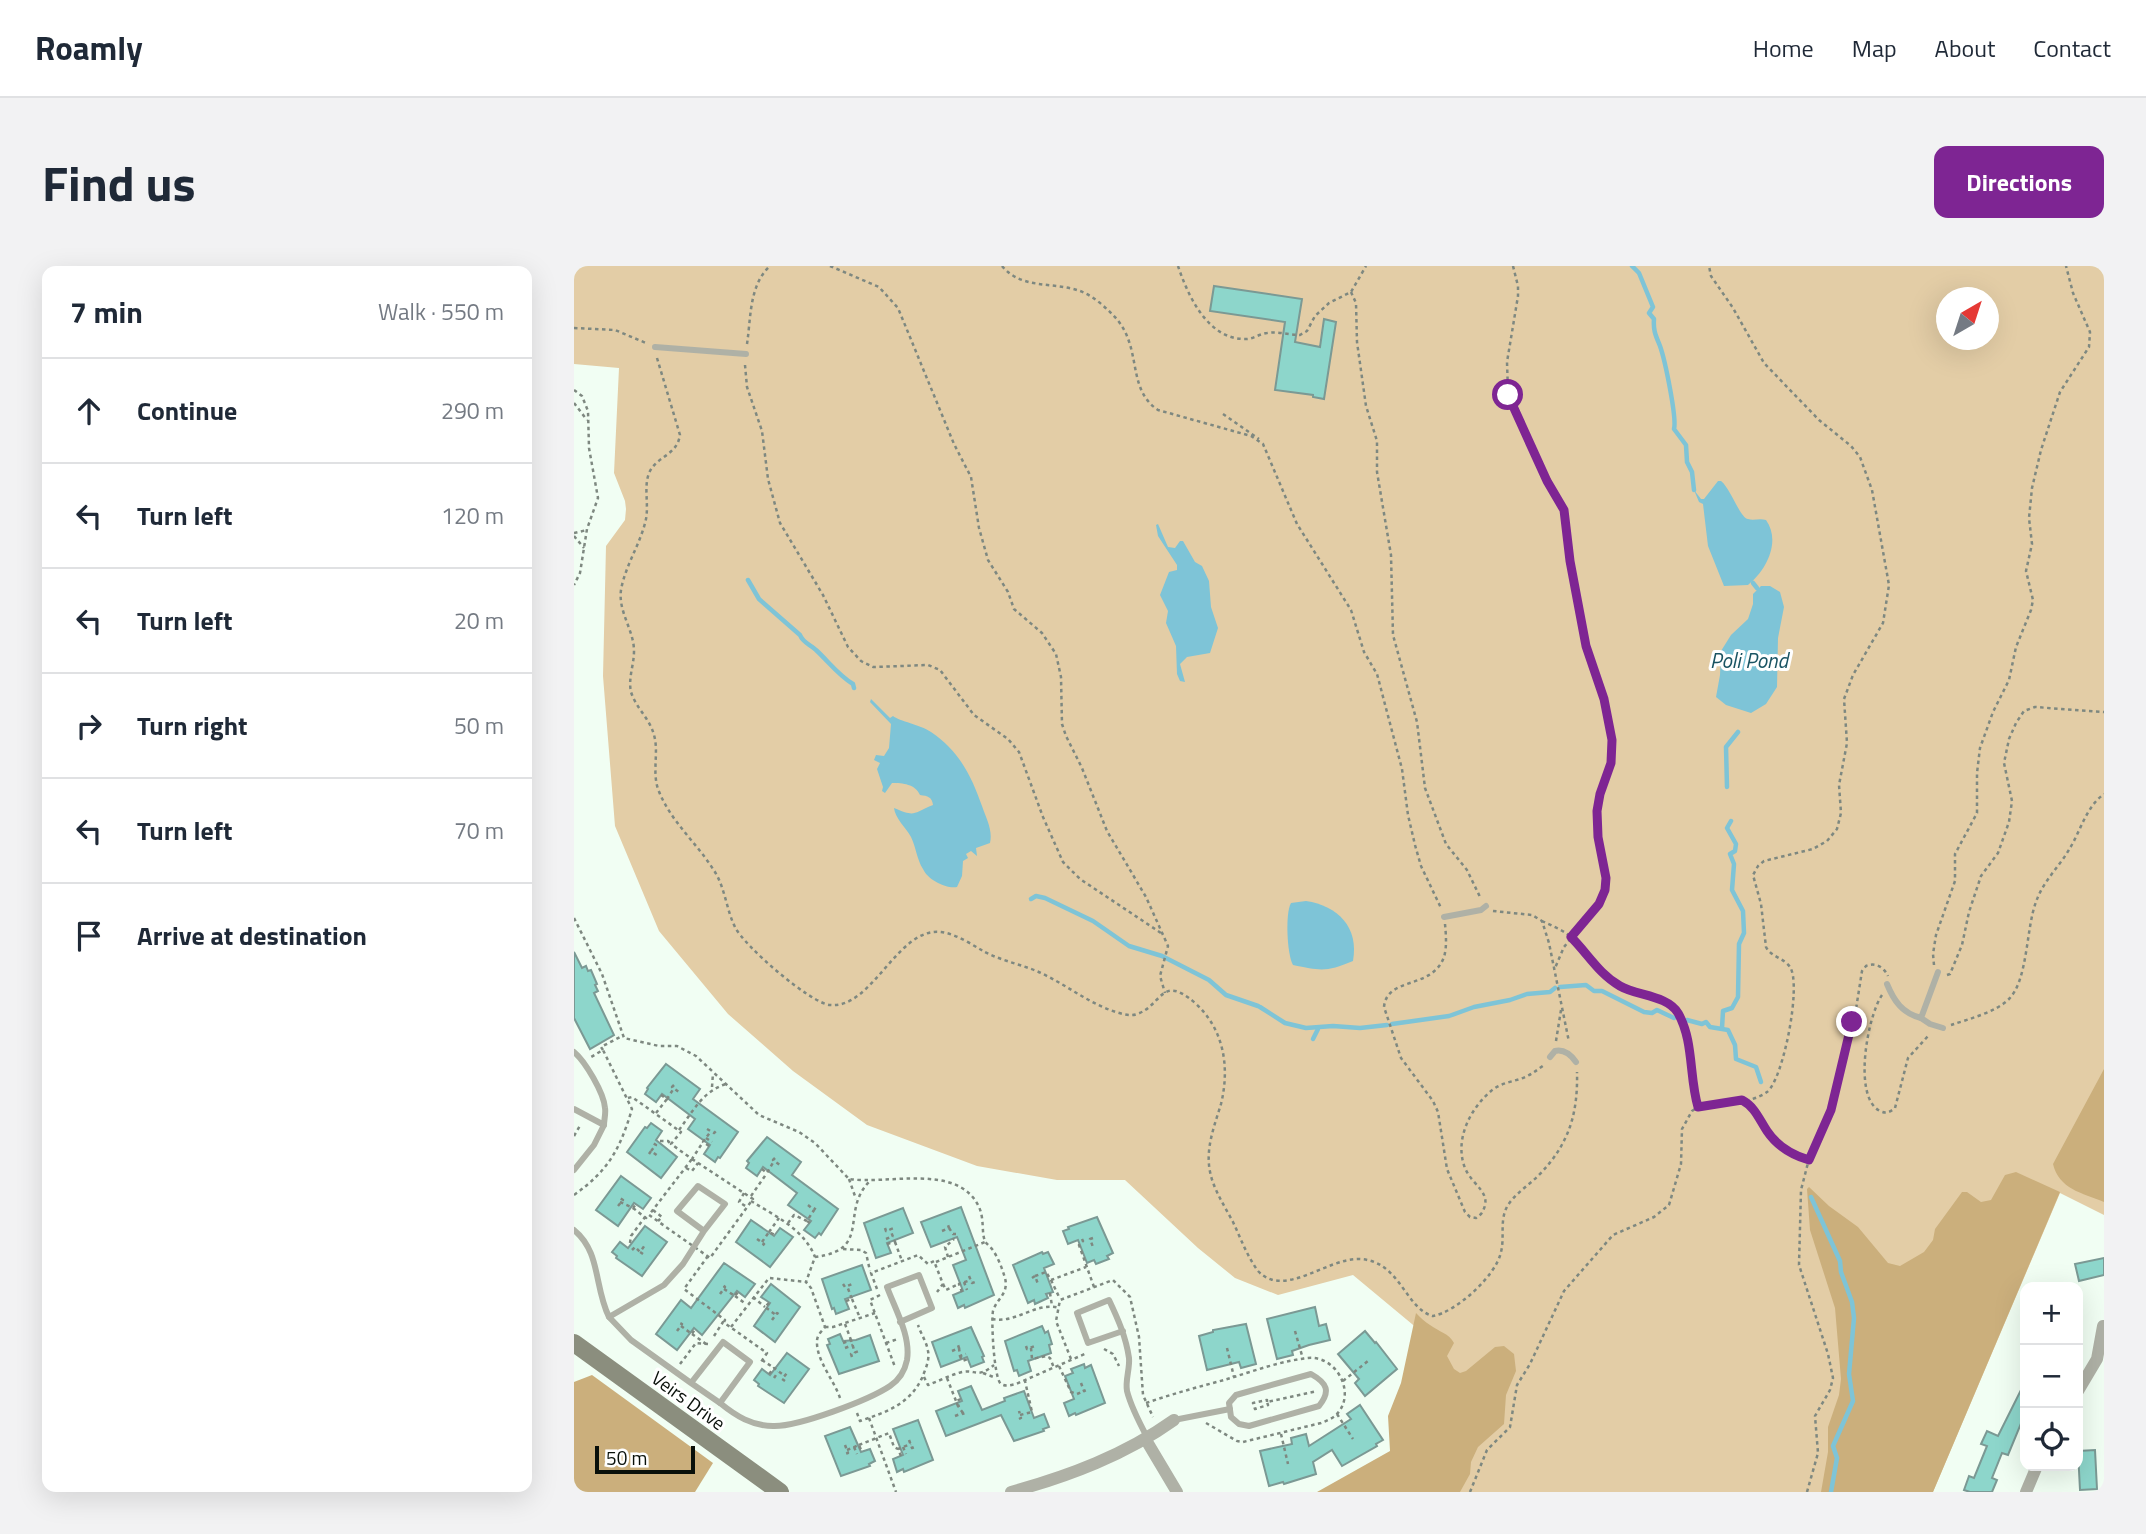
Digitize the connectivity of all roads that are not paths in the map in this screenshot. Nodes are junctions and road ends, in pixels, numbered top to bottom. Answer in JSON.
{"nodes":[{"id":1,"x":655,"y":347,"type":"road end"},
{"id":2,"x":746,"y":354,"type":"road end"},
{"id":3,"x":1486,"y":906,"type":"road end"},
{"id":4,"x":1444,"y":918,"type":"road end"},
{"id":5,"x":1938,"y":972,"type":"road end"},
{"id":6,"x":1887,"y":984,"type":"road end"},
{"id":7,"x":1921,"y":1018,"type":"junction"},
{"id":8,"x":1943,"y":1028,"type":"road end"},
{"id":9,"x":574,"y":1052,"type":"edge"},
{"id":10,"x":1550,"y":1057,"type":"road end"},
{"id":11,"x":1576,"y":1062,"type":"road end"},
{"id":12,"x":574,"y":1109,"type":"edge"},
{"id":13,"x":604,"y":1125,"type":"junction"},
{"id":14,"x":574,"y":1170,"type":"edge"},
{"id":15,"x":574,"y":1230,"type":"edge"},
{"id":16,"x":704,"y":1231,"type":"junction"},
{"id":17,"x":608,"y":1317,"type":"junction"},
{"id":18,"x":900,"y":1322,"type":"junction"},
{"id":19,"x":2103,"y":1326,"type":"edge"},
{"id":20,"x":1123,"y":1331,"type":"junction"},
{"id":21,"x":575,"y":1345,"type":"edge"},
{"id":22,"x":691,"y":1383,"type":"junction"},
{"id":23,"x":2083,"y":1383,"type":"edge"},
{"id":24,"x":720,"y":1403,"type":"junction"},
{"id":25,"x":1230,"y":1409,"type":"junction"},
{"id":26,"x":1174,"y":1420,"type":"joint"},
{"id":27,"x":1147,"y":1439,"type":"junction"},
{"id":28,"x":2035,"y":1471,"type":"edge"},
{"id":29,"x":780,"y":1492,"type":"edge"},
{"id":30,"x":1011,"y":1492,"type":"edge"},
{"id":31,"x":1177,"y":1492,"type":"edge"},
{"id":32,"x":2026,"y":1492,"type":"edge"}],
"edges":[{"from":1,"to":2,"type":"lane"},
{"from":3,"to":4,"type":"lane"},
{"from":5,"to":7,"type":"lane"},
{"from":6,"to":7,"type":"lane"},
{"from":7,"to":8,"type":"lane"},
{"from":9,"to":13,"type":"lane"},
{"from":10,"to":11,"type":"lane"},
{"from":12,"to":13,"type":"lane"},
{"from":13,"to":14,"type":"lane"},
{"from":15,"to":17,"type":"lane"},
{"from":16,"to":16,"type":"lane"},
{"from":16,"to":17,"type":"lane"},
{"from":17,"to":22,"type":"lane"},
{"from":18,"to":18,"type":"lane"},
{"from":18,"to":24,"type":"lane"},
{"from":19,"to":23,"type":"street"},
{"from":20,"to":20,"type":"lane"},
{"from":20,"to":27,"type":"lane"},
{"from":21,"to":29,"type":"street","name":"Veirs Drive"},
{"from":22,"to":24,"type":"lane"},
{"from":22,"to":24,"type":"lane"},
{"from":25,"to":25,"type":"lane"},
{"from":25,"to":26,"type":"lane"},
{"from":26,"to":27,"type":"street"},
{"from":27,"to":30,"type":"street"},
{"from":27,"to":31,"type":"street"},
{"from":28,"to":32,"type":"street"}]}
